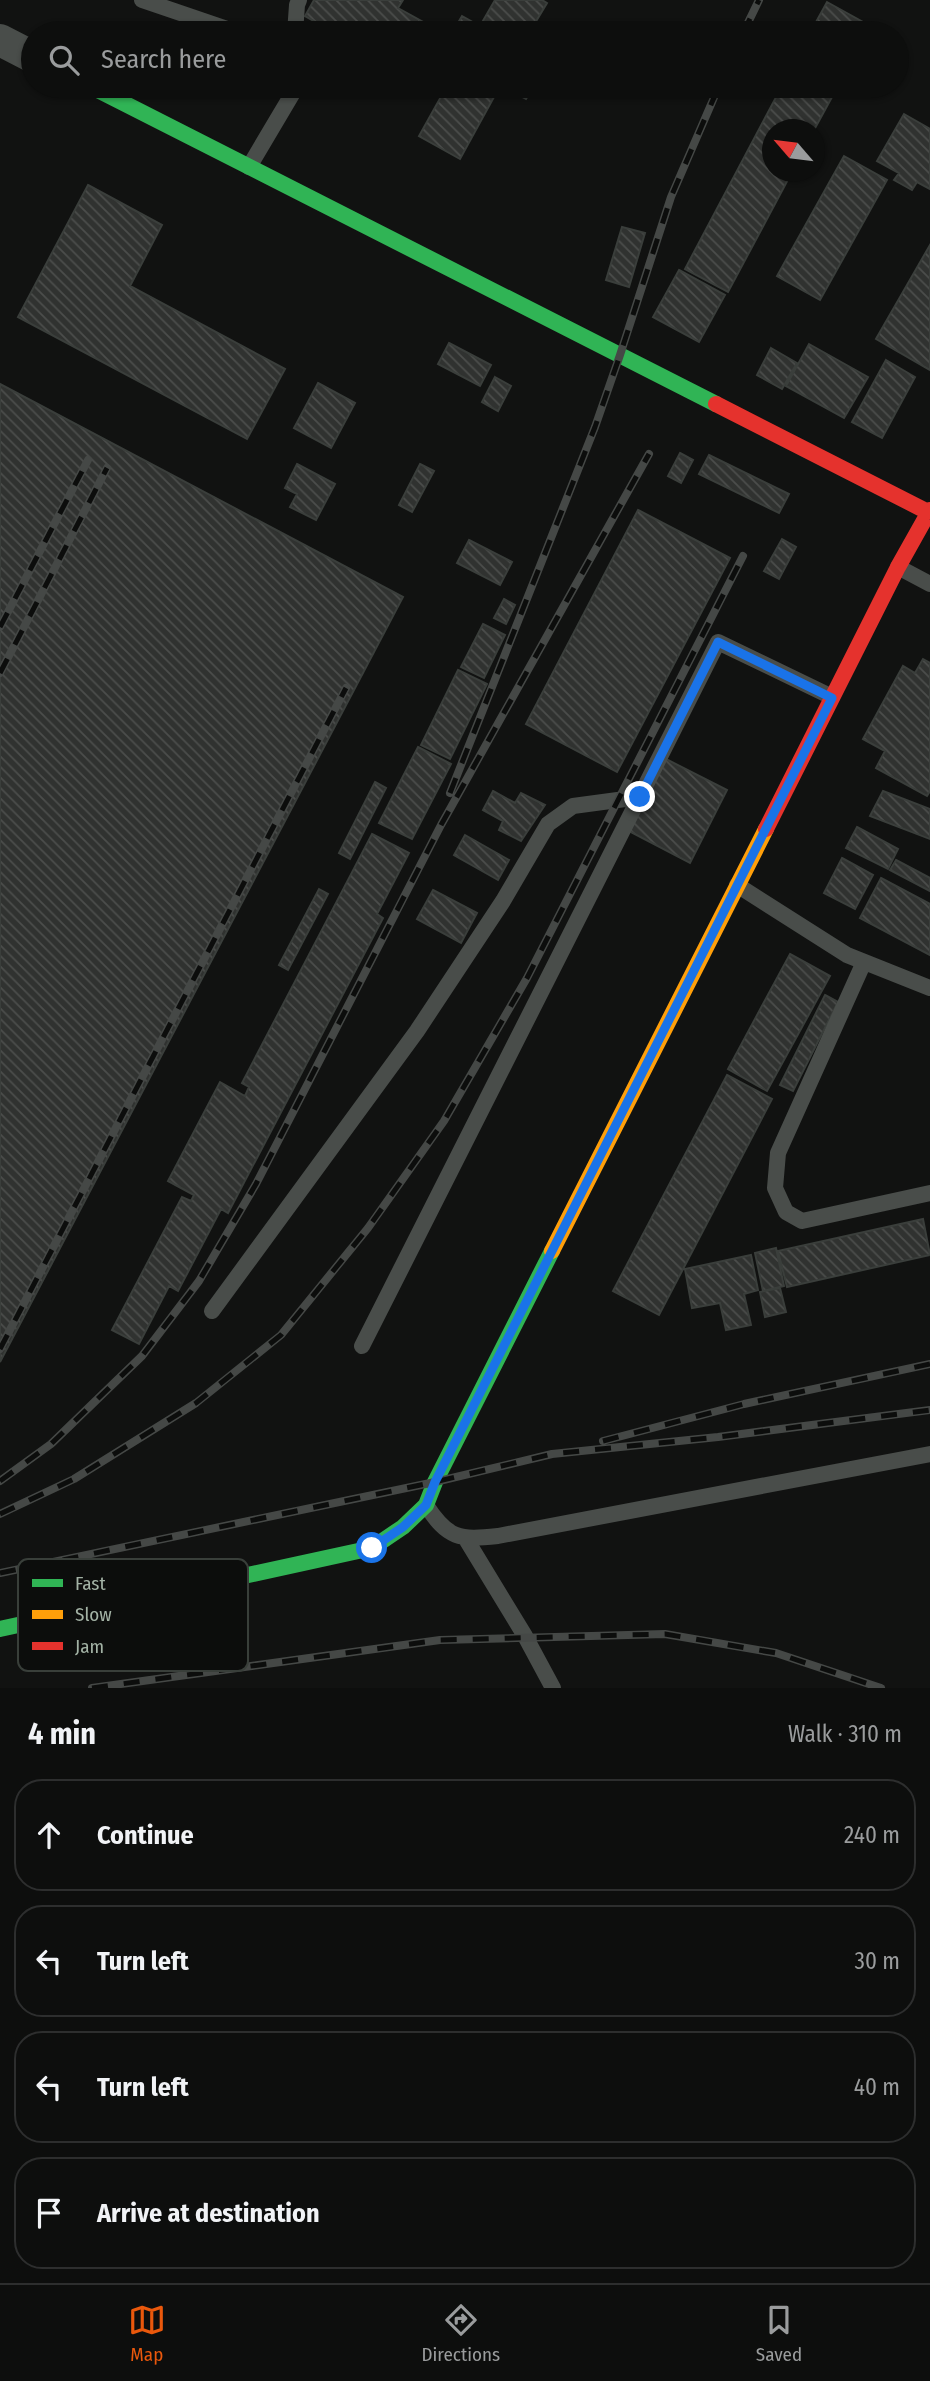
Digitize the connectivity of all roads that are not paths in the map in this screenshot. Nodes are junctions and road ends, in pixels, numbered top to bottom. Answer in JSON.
{"nodes":[{"id":1,"x":142,"y":0,"type":"edge"},
{"id":2,"x":299,"y":0,"type":"edge"},
{"id":3,"x":204,"y":21,"type":"edge"},
{"id":4,"x":295,"y":21,"type":"edge"},
{"id":5,"x":0,"y":40,"type":"edge"},
{"id":6,"x":21,"y":51,"type":"edge"},
{"id":7,"x":114,"y":98,"type":"edge"},
{"id":8,"x":290,"y":98,"type":"edge"},
{"id":9,"x":249,"y":167,"type":"junction"},
{"id":10,"x":929,"y":511,"type":"edge"},
{"id":11,"x":898,"y":567,"type":"junction"},
{"id":12,"x":930,"y":584,"type":"edge"},
{"id":13,"x":832,"y":698,"type":"junction"},
{"id":14,"x":640,"y":797,"type":"junction"},
{"id":15,"x":737,"y":885,"type":"junction"},
{"id":16,"x":864,"y":962,"type":"junction"},
{"id":17,"x":930,"y":988,"type":"edge"},
{"id":18,"x":930,"y":1193,"type":"edge"},
{"id":19,"x":212,"y":1311,"type":"dead end"},
{"id":20,"x":362,"y":1346,"type":"dead end"},
{"id":21,"x":930,"y":1454,"type":"edge"},
{"id":22,"x":426,"y":1505,"type":"junction"},
{"id":23,"x":466,"y":1539,"type":"junction"},
{"id":24,"x":248,"y":1575,"type":"edge"},
{"id":25,"x":18,"y":1625,"type":"edge"},
{"id":26,"x":0,"y":1629,"type":"edge"},
{"id":27,"x":553,"y":1688,"type":"edge"}],
"edges":[{"from":1,"to":3,"type":"lane"},
{"from":2,"to":4,"type":"lane"},
{"from":5,"to":6,"type":"street"},
{"from":7,"to":9,"type":"street"},
{"from":8,"to":9,"type":"lane"},
{"from":9,"to":10,"type":"street"},
{"from":10,"to":11,"type":"street"},
{"from":11,"to":12,"type":"lane"},
{"from":11,"to":13,"type":"street"},
{"from":13,"to":14,"type":"lane"},
{"from":13,"to":15,"type":"street"},
{"from":14,"to":19,"type":"lane"},
{"from":14,"to":20,"type":"lane"},
{"from":15,"to":16,"type":"lane"},
{"from":15,"to":22,"type":"street"},
{"from":16,"to":17,"type":"lane"},
{"from":16,"to":18,"type":"lane"},
{"from":21,"to":23,"type":"lane"},
{"from":22,"to":23,"type":"lane"},
{"from":22,"to":24,"type":"street"},
{"from":23,"to":27,"type":"lane"},
{"from":25,"to":26,"type":"street"}]}
